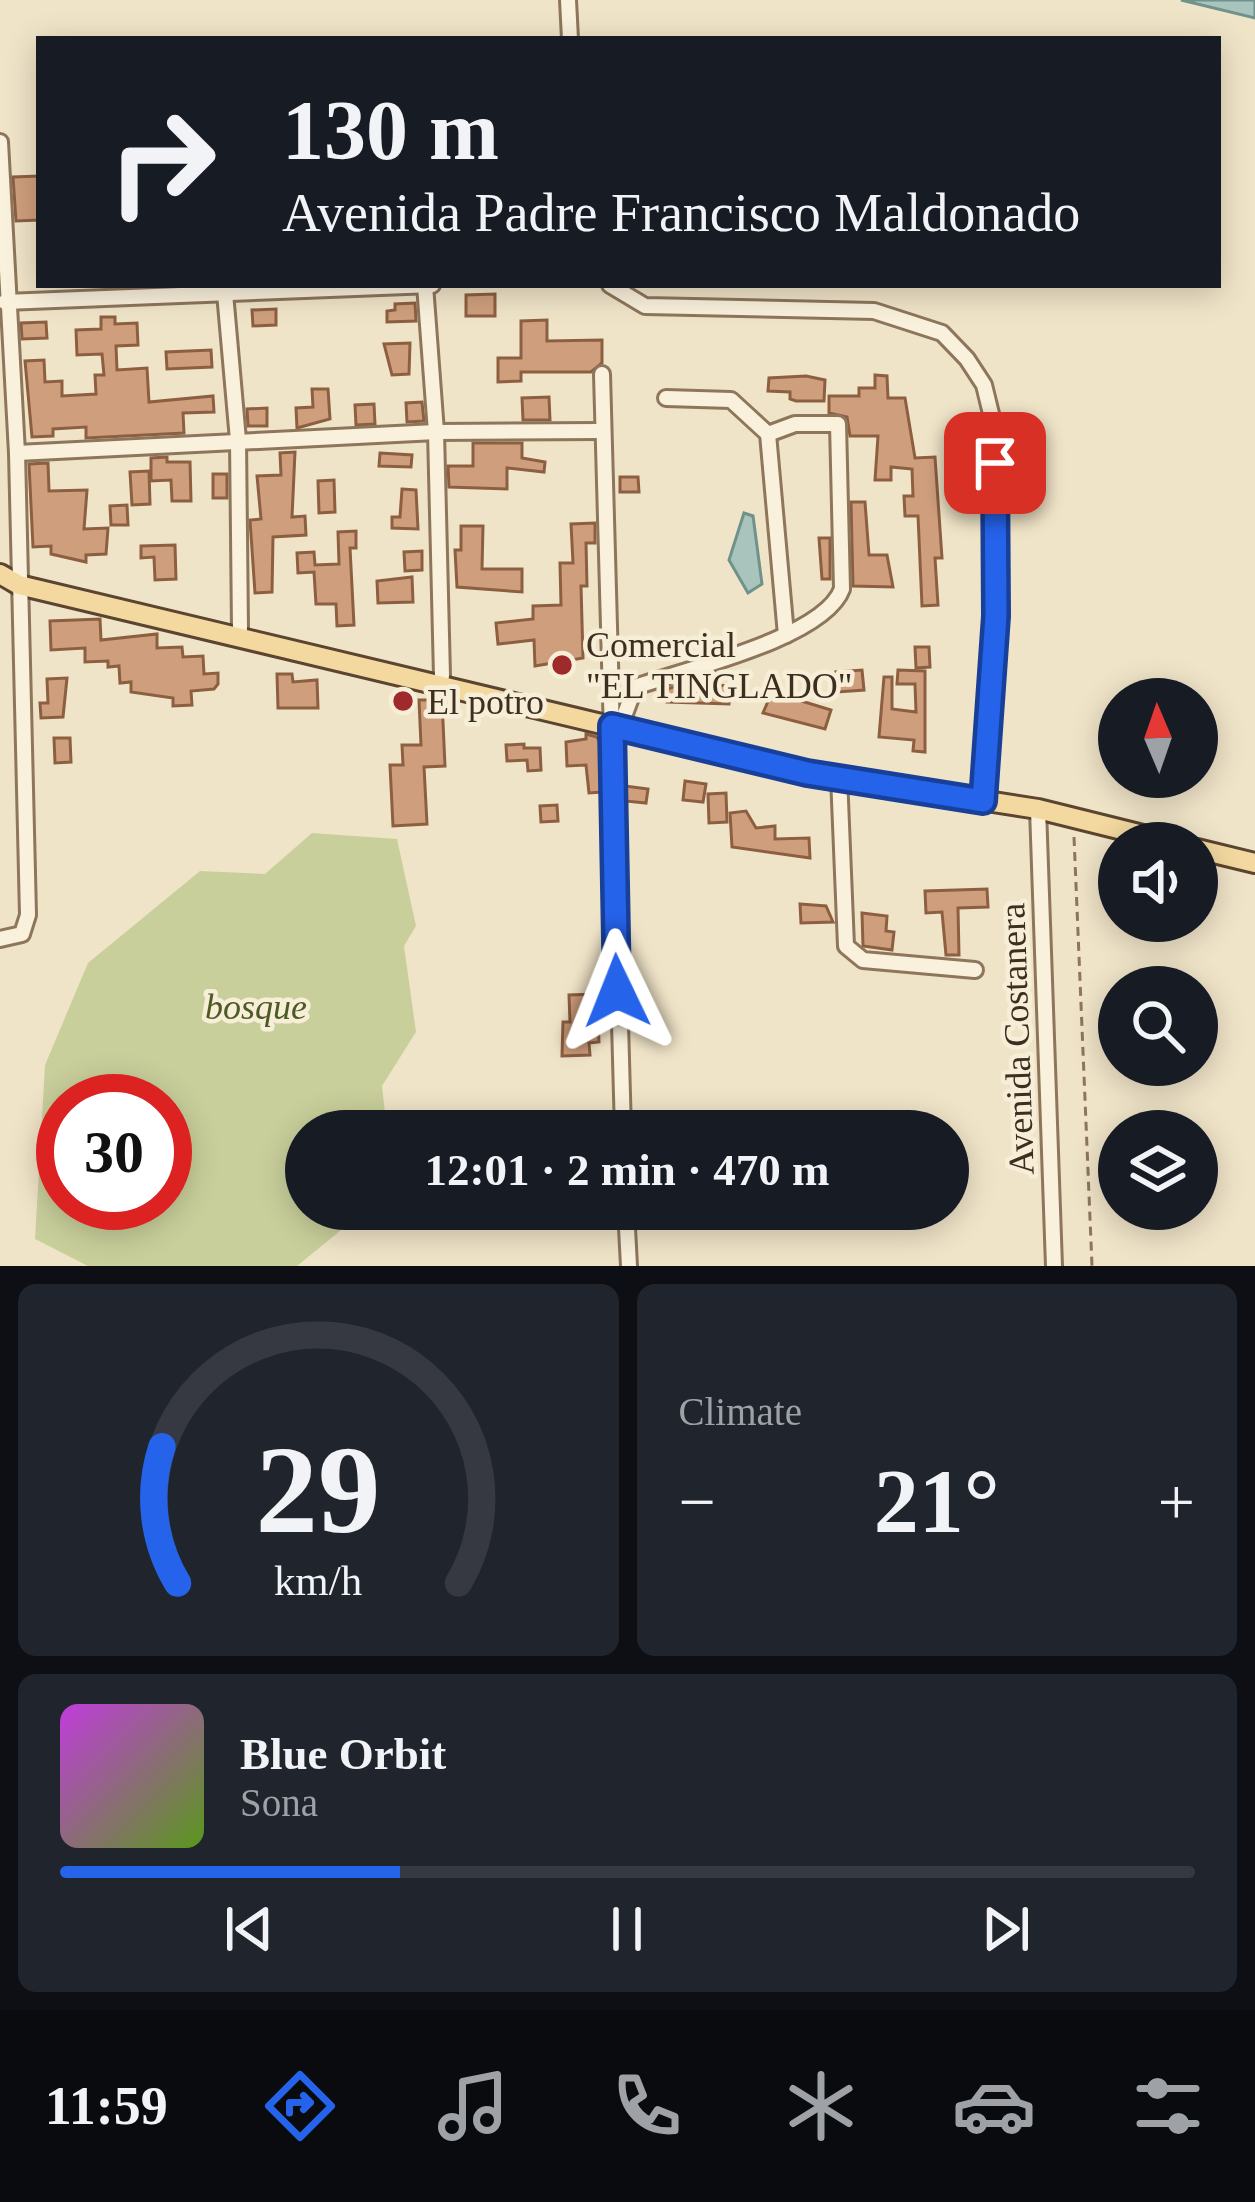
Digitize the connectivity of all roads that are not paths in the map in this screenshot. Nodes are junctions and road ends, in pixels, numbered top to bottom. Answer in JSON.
{"nodes":[{"id":1,"x":568,"y":0,"type":"edge"},
{"id":2,"x":570,"y":36,"type":"edge"},
{"id":3,"x":0,"y":142,"type":"edge"},
{"id":4,"x":352,"y":288,"type":"edge"},
{"id":5,"x":428,"y":288,"type":"edge"},
{"id":6,"x":615,"y":288,"type":"edge"},
{"id":7,"x":225,"y":293,"type":"junction"},
{"id":8,"x":4,"y":302,"type":"edge"},
{"id":9,"x":602,"y":374,"type":"dead end"},
{"id":10,"x":666,"y":398,"type":"dead end"},
{"id":11,"x":436,"y":431,"type":"junction"},
{"id":12,"x":601,"y":431,"type":"junction"},
{"id":13,"x":768,"y":434,"type":"junction"},
{"id":14,"x":238,"y":440,"type":"junction"},
{"id":15,"x":17,"y":452,"type":"junction"},
{"id":16,"x":0,"y":564,"type":"edge"},
{"id":17,"x":10,"y":580,"type":"edge"},
{"id":18,"x":240,"y":628,"type":"junction"},
{"id":19,"x":786,"y":635,"type":"junction"},
{"id":20,"x":442,"y":676,"type":"junction"},
{"id":21,"x":616,"y":721,"type":"junction"},
{"id":22,"x":839,"y":776,"type":"junction"},
{"id":23,"x":983,"y":801,"type":"junction"},
{"id":24,"x":1037,"y":809,"type":"junction"},
{"id":25,"x":1098,"y":823,"type":"edge"},
{"id":26,"x":1218,"y":854,"type":"edge"},
{"id":27,"x":1255,"y":863,"type":"edge"},
{"id":28,"x":0,"y":939,"type":"edge"},
{"id":29,"x":975,"y":970,"type":"dead end"},
{"id":30,"x":623,"y":1110,"type":"edge"},
{"id":31,"x":627,"y":1230,"type":"edge"},
{"id":32,"x":629,"y":1266,"type":"edge"},
{"id":33,"x":1054,"y":1266,"type":"edge"}],
"edges":[{"from":1,"to":2,"type":"street"},
{"from":3,"to":8,"type":"street"},
{"from":4,"to":7,"type":"street"},
{"from":5,"to":11,"type":"street"},
{"from":6,"to":23,"type":"street"},
{"from":7,"to":8,"type":"street"},
{"from":7,"to":14,"type":"street"},
{"from":8,"to":15,"type":"street"},
{"from":9,"to":12,"type":"street"},
{"from":10,"to":13,"type":"street"},
{"from":11,"to":12,"type":"street"},
{"from":11,"to":14,"type":"street"},
{"from":11,"to":20,"type":"street"},
{"from":12,"to":21,"type":"street"},
{"from":13,"to":19,"type":"street"},
{"from":13,"to":19,"type":"street"},
{"from":14,"to":15,"type":"street"},
{"from":14,"to":18,"type":"street"},
{"from":15,"to":17,"type":"street"},
{"from":16,"to":17,"type":"main road"},
{"from":17,"to":18,"type":"main road"},
{"from":17,"to":21,"type":"main road"},
{"from":17,"to":28,"type":"street"},
{"from":18,"to":20,"type":"main road"},
{"from":19,"to":21,"type":"street"},
{"from":20,"to":21,"type":"main road"},
{"from":21,"to":22,"type":"main road"},
{"from":21,"to":30,"type":"street"},
{"from":22,"to":23,"type":"main road"},
{"from":22,"to":29,"type":"street"},
{"from":23,"to":24,"type":"main road"},
{"from":24,"to":25,"type":"main road"},
{"from":24,"to":33,"type":"street","name":"Avenida Costanera"},
{"from":26,"to":27,"type":"main road"},
{"from":31,"to":32,"type":"street"}]}
